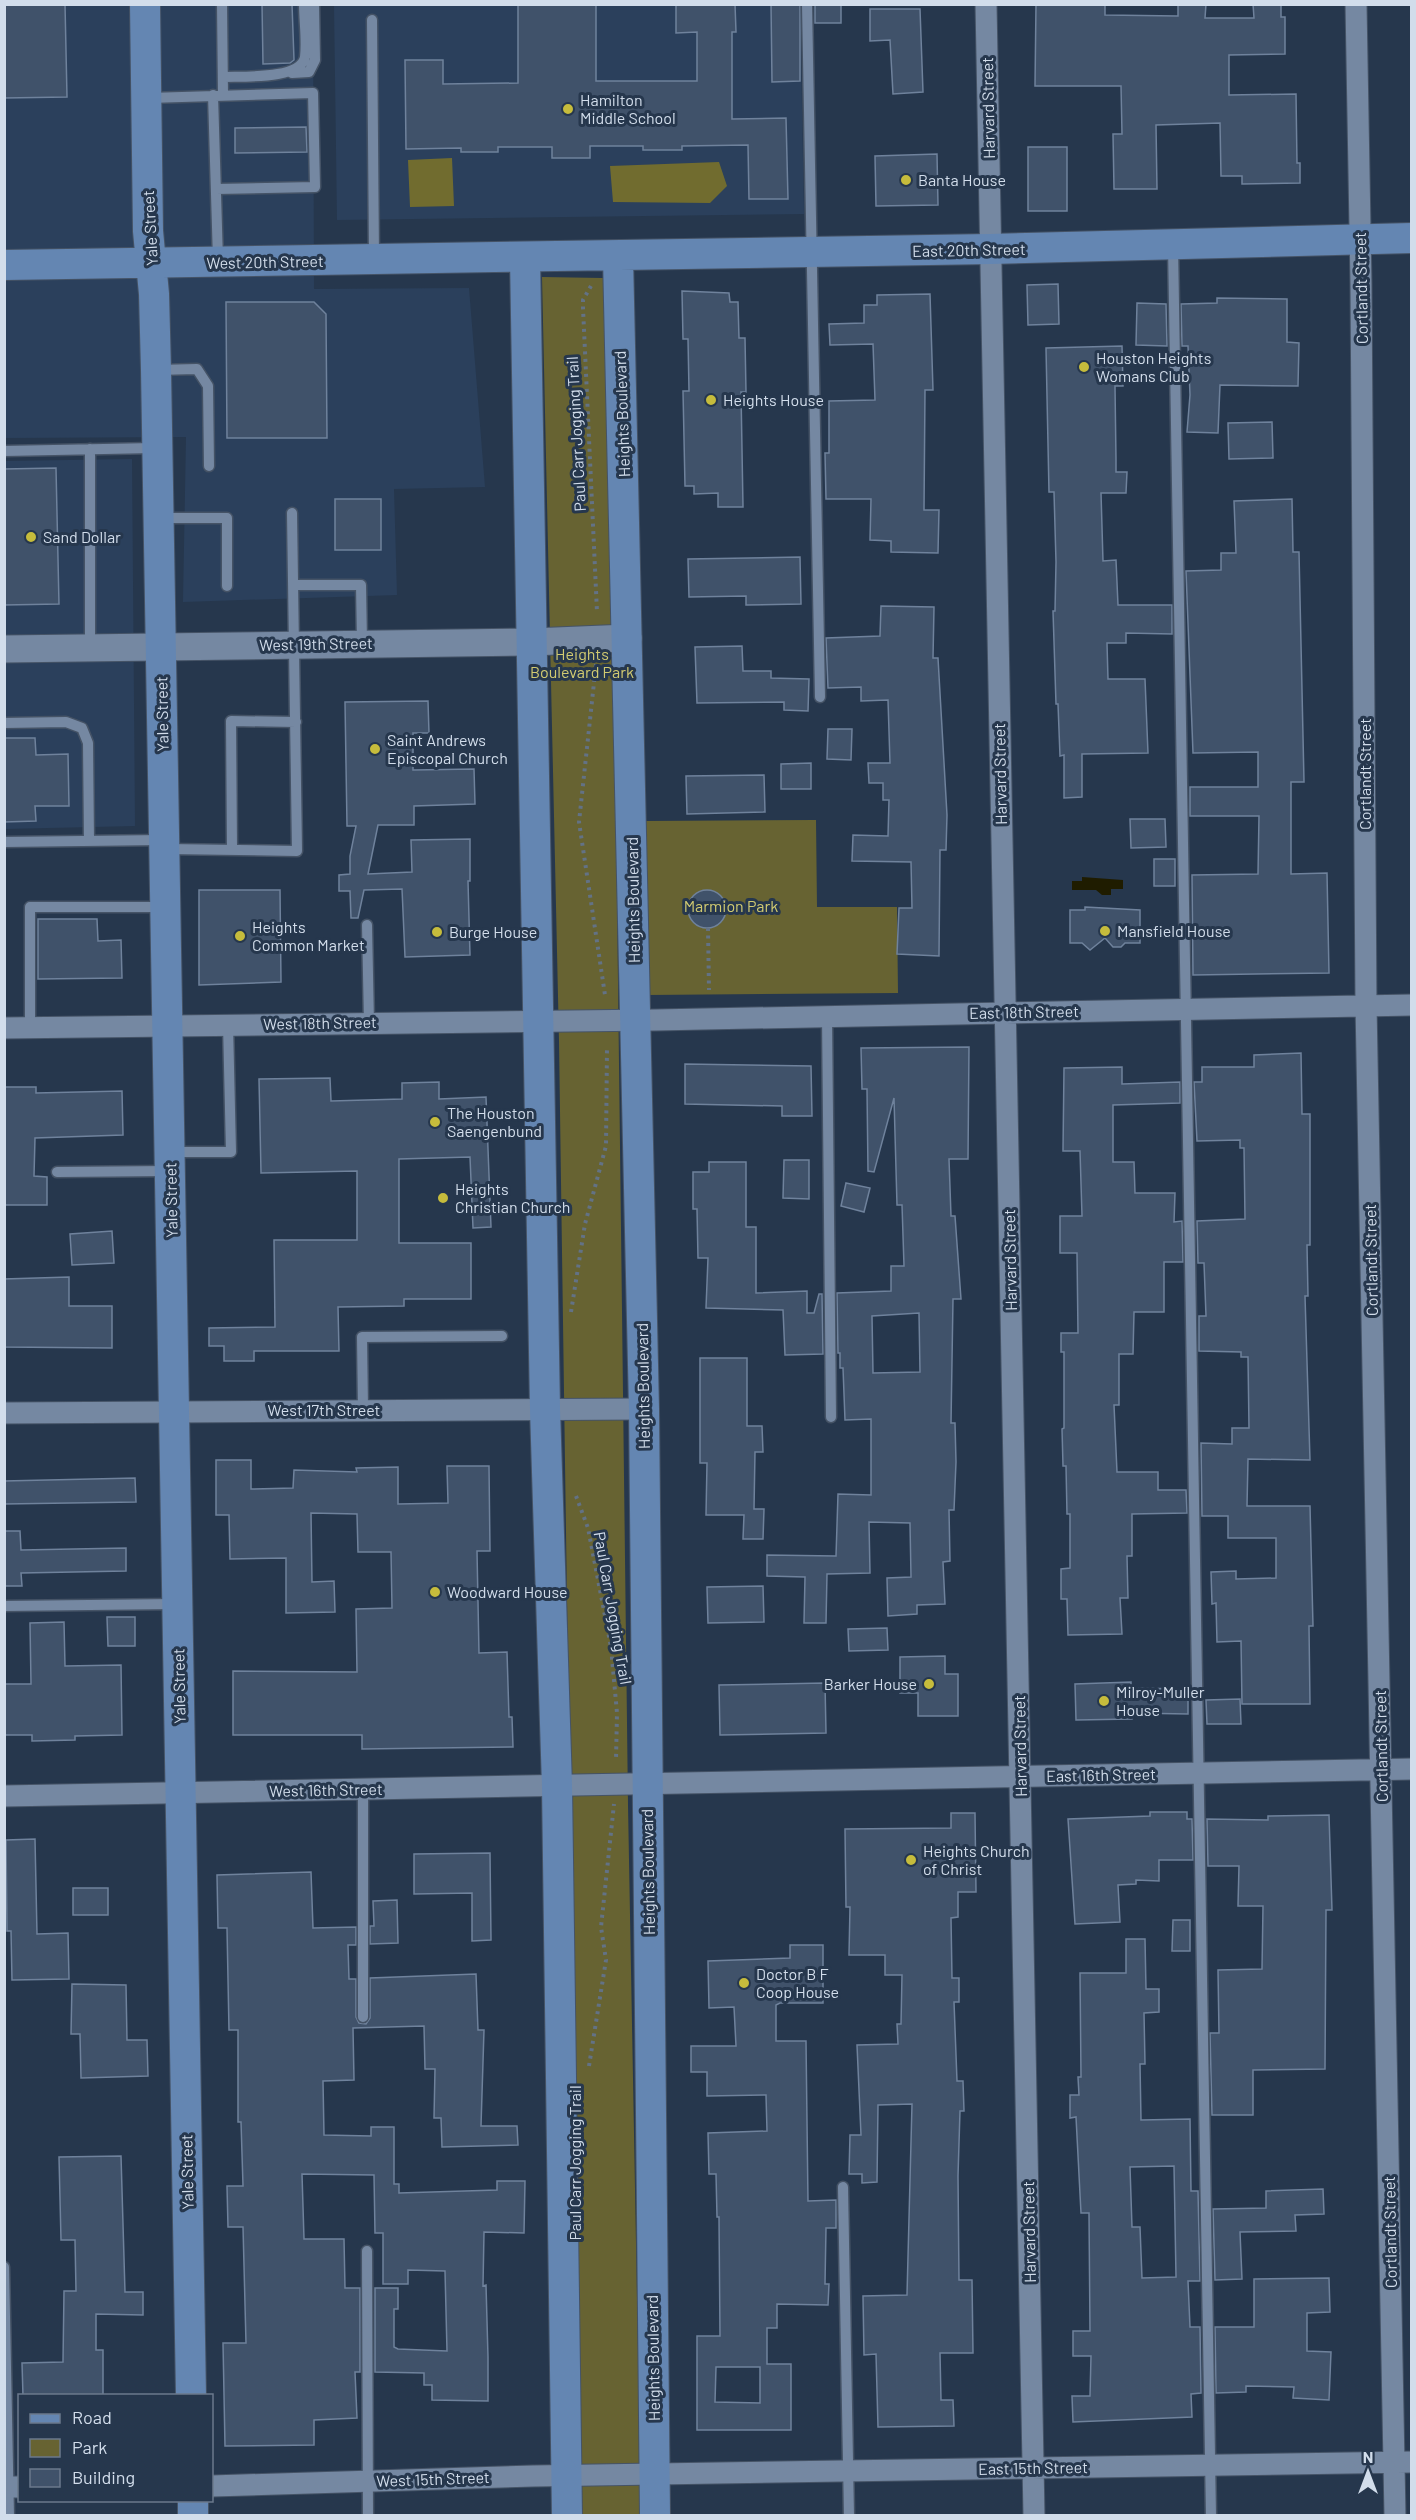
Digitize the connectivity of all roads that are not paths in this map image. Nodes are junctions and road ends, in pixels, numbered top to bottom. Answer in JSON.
{"nodes":[{"id":1,"x":145,"y":4,"type":"edge"},
{"id":2,"x":222,"y":4,"type":"edge"},
{"id":3,"x":304,"y":4,"type":"edge"},
{"id":4,"x":314,"y":4,"type":"edge"},
{"id":5,"x":807,"y":4,"type":"edge"},
{"id":6,"x":986,"y":4,"type":"edge"},
{"id":7,"x":1356,"y":4,"type":"edge"},
{"id":8,"x":372,"y":20,"type":"dead end"},
{"id":9,"x":282,"y":74,"type":"junction"},
{"id":10,"x":223,"y":77,"type":"junction"},
{"id":11,"x":218,"y":95,"type":"junction"},
{"id":12,"x":146,"y":98,"type":"junction"},
{"id":13,"x":216,"y":189,"type":"junction"},
{"id":14,"x":1361,"y":238,"type":"junction"},
{"id":15,"x":1412,"y":238,"type":"edge"},
{"id":16,"x":1173,"y":244,"type":"junction"},
{"id":17,"x":990,"y":249,"type":"junction"},
{"id":18,"x":812,"y":253,"type":"junction"},
{"id":19,"x":604,"y":257,"type":"junction"},
{"id":20,"x":525,"y":258,"type":"junction"},
{"id":21,"x":375,"y":260,"type":"junction"},
{"id":22,"x":218,"y":262,"type":"junction"},
{"id":23,"x":151,"y":263,"type":"junction"},
{"id":24,"x":4,"y":265,"type":"edge"},
{"id":25,"x":156,"y":370,"type":"junction"},
{"id":26,"x":157,"y":448,"type":"junction"},
{"id":27,"x":90,"y":449,"type":"junction"},
{"id":28,"x":4,"y":451,"type":"edge"},
{"id":29,"x":209,"y":466,"type":"dead end"},
{"id":30,"x":292,"y":513,"type":"dead end"},
{"id":31,"x":159,"y":518,"type":"junction"},
{"id":32,"x":293,"y":585,"type":"junction"},
{"id":33,"x":227,"y":586,"type":"dead end"},
{"id":34,"x":628,"y":638,"type":"junction"},
{"id":35,"x":532,"y":642,"type":"junction"},
{"id":36,"x":362,"y":644,"type":"junction"},
{"id":37,"x":295,"y":645,"type":"junction"},
{"id":38,"x":161,"y":646,"type":"junction"},
{"id":39,"x":90,"y":647,"type":"junction"},
{"id":40,"x":4,"y":649,"type":"edge"},
{"id":41,"x":820,"y":697,"type":"dead end"},
{"id":42,"x":296,"y":722,"type":"junction"},
{"id":43,"x":4,"y":723,"type":"edge"},
{"id":44,"x":89,"y":841,"type":"junction"},
{"id":45,"x":4,"y":842,"type":"edge"},
{"id":46,"x":164,"y":845,"type":"junction"},
{"id":47,"x":232,"y":849,"type":"junction"},
{"id":48,"x":166,"y":907,"type":"junction"},
{"id":49,"x":367,"y":925,"type":"dead end"},
{"id":50,"x":1366,"y":1005,"type":"junction"},
{"id":51,"x":1412,"y":1005,"type":"edge"},
{"id":52,"x":1186,"y":1008,"type":"junction"},
{"id":53,"x":1005,"y":1012,"type":"junction"},
{"id":54,"x":827,"y":1016,"type":"junction"},
{"id":55,"x":636,"y":1020,"type":"junction"},
{"id":56,"x":539,"y":1021,"type":"junction"},
{"id":57,"x":369,"y":1023,"type":"junction"},
{"id":58,"x":228,"y":1024,"type":"junction"},
{"id":59,"x":168,"y":1025,"type":"junction"},
{"id":60,"x":4,"y":1028,"type":"edge"},
{"id":61,"x":30,"y":1028,"type":"junction"},
{"id":62,"x":170,"y":1161,"type":"junction"},
{"id":63,"x":57,"y":1172,"type":"dead end"},
{"id":64,"x":502,"y":1336,"type":"dead end"},
{"id":65,"x":363,"y":1409,"type":"junction"},
{"id":66,"x":545,"y":1409,"type":"junction"},
{"id":67,"x":644,"y":1409,"type":"junction"},
{"id":68,"x":174,"y":1410,"type":"junction"},
{"id":69,"x":4,"y":1413,"type":"edge"},
{"id":70,"x":831,"y":1416,"type":"dead end"},
{"id":71,"x":178,"y":1604,"type":"junction"},
{"id":72,"x":4,"y":1606,"type":"edge"},
{"id":73,"x":1412,"y":1769,"type":"edge"},
{"id":74,"x":1381,"y":1770,"type":"junction"},
{"id":75,"x":1198,"y":1773,"type":"junction"},
{"id":76,"x":1020,"y":1776,"type":"junction"},
{"id":77,"x":647,"y":1784,"type":"junction"},
{"id":78,"x":557,"y":1786,"type":"junction"},
{"id":79,"x":363,"y":1790,"type":"junction"},
{"id":80,"x":181,"y":1793,"type":"junction"},
{"id":81,"x":4,"y":1796,"type":"edge"},
{"id":82,"x":363,"y":2017,"type":"dead end"},
{"id":83,"x":843,"y":2187,"type":"dead end"},
{"id":84,"x":367,"y":2251,"type":"dead end"},
{"id":85,"x":4,"y":2267,"type":"edge"},
{"id":86,"x":191,"y":2394,"type":"edge"},
{"id":87,"x":1403,"y":2462,"type":"edge"},
{"id":88,"x":1210,"y":2465,"type":"junction"},
{"id":89,"x":1034,"y":2468,"type":"junction"},
{"id":90,"x":848,"y":2470,"type":"junction"},
{"id":91,"x":655,"y":2474,"type":"junction"},
{"id":92,"x":566,"y":2475,"type":"junction"},
{"id":93,"x":368,"y":2481,"type":"junction"},
{"id":94,"x":213,"y":2486,"type":"edge"},
{"id":95,"x":11,"y":2487,"type":"edge"},
{"id":96,"x":9,"y":2516,"type":"edge"},
{"id":97,"x":368,"y":2516,"type":"edge"},
{"id":98,"x":567,"y":2516,"type":"edge"},
{"id":99,"x":656,"y":2516,"type":"edge"},
{"id":100,"x":849,"y":2516,"type":"edge"},
{"id":101,"x":1034,"y":2516,"type":"edge"},
{"id":102,"x":1211,"y":2516,"type":"edge"},
{"id":103,"x":1395,"y":2516,"type":"edge"}],
"edges":[{"from":1,"to":12,"type":"main road","name":"Yale Street"},
{"from":2,"to":10,"type":"lane"},
{"from":3,"to":9,"type":"lane"},
{"from":4,"to":9,"type":"lane"},
{"from":5,"to":18,"type":"lane"},
{"from":6,"to":17,"type":"street","name":"Harvard Street"},
{"from":7,"to":14,"type":"street","name":"Cortlandt Street"},
{"from":8,"to":21,"type":"lane"},
{"from":9,"to":10,"type":"lane"},
{"from":10,"to":11,"type":"lane"},
{"from":11,"to":12,"type":"lane"},
{"from":11,"to":13,"type":"lane"},
{"from":11,"to":13,"type":"lane"},
{"from":12,"to":23,"type":"main road","name":"Yale Street"},
{"from":13,"to":22,"type":"lane"},
{"from":14,"to":15,"type":"main road","name":"East 20th Street"},
{"from":14,"to":16,"type":"main road","name":"East 20th Street"},
{"from":14,"to":50,"type":"street","name":"Cortlandt Street"},
{"from":16,"to":17,"type":"main road","name":"East 20th Street"},
{"from":16,"to":52,"type":"lane"},
{"from":17,"to":18,"type":"main road","name":"East 20th Street"},
{"from":17,"to":53,"type":"street","name":"Harvard Street"},
{"from":18,"to":19,"type":"main road","name":"East 20th Street"},
{"from":18,"to":41,"type":"lane"},
{"from":19,"to":20,"type":"main road","name":"East 20th Street"},
{"from":19,"to":34,"type":"main road","name":"Heights Boulevard"},
{"from":20,"to":21,"type":"main road","name":"West 20th Street"},
{"from":20,"to":35,"type":"main road"},
{"from":21,"to":22,"type":"main road","name":"West 20th Street"},
{"from":22,"to":23,"type":"main road","name":"West 20th Street"},
{"from":23,"to":24,"type":"main road","name":"West 20th Street"},
{"from":23,"to":25,"type":"main road","name":"Yale Street"},
{"from":25,"to":26,"type":"main road","name":"Yale Street"},
{"from":25,"to":29,"type":"lane"},
{"from":26,"to":27,"type":"lane"},
{"from":26,"to":31,"type":"main road","name":"Yale Street"},
{"from":27,"to":28,"type":"lane"},
{"from":27,"to":39,"type":"lane"},
{"from":30,"to":32,"type":"lane"},
{"from":31,"to":33,"type":"lane"},
{"from":31,"to":38,"type":"main road","name":"Yale Street"},
{"from":32,"to":36,"type":"lane"},
{"from":32,"to":37,"type":"lane"},
{"from":34,"to":35,"type":"street","name":"West 19th Street"},
{"from":34,"to":55,"type":"main road","name":"Heights Boulevard"},
{"from":35,"to":36,"type":"street","name":"West 19th Street"},
{"from":35,"to":56,"type":"main road"},
{"from":36,"to":37,"type":"street","name":"West 19th Street"},
{"from":37,"to":38,"type":"street","name":"West 19th Street"},
{"from":37,"to":42,"type":"lane"},
{"from":38,"to":39,"type":"street","name":"West 19th Street"},
{"from":38,"to":46,"type":"main road","name":"Yale Street"},
{"from":39,"to":40,"type":"street","name":"West 19th Street"},
{"from":42,"to":47,"type":"lane"},
{"from":42,"to":47,"type":"lane"},
{"from":43,"to":44,"type":"lane"},
{"from":44,"to":45,"type":"lane"},
{"from":44,"to":46,"type":"lane"},
{"from":46,"to":47,"type":"lane"},
{"from":46,"to":48,"type":"main road","name":"Yale Street"},
{"from":48,"to":59,"type":"main road","name":"Yale Street"},
{"from":48,"to":61,"type":"lane"},
{"from":49,"to":57,"type":"lane"},
{"from":50,"to":51,"type":"street","name":"East 18th Street"},
{"from":50,"to":52,"type":"street","name":"East 18th Street"},
{"from":50,"to":74,"type":"street","name":"Cortlandt Street"},
{"from":52,"to":53,"type":"street","name":"East 18th Street"},
{"from":52,"to":75,"type":"lane"},
{"from":53,"to":54,"type":"street","name":"East 18th Street"},
{"from":53,"to":76,"type":"street","name":"Harvard Street"},
{"from":54,"to":55,"type":"street","name":"East 18th Street"},
{"from":54,"to":70,"type":"lane"},
{"from":55,"to":56,"type":"street","name":"West 18th Street"},
{"from":55,"to":67,"type":"main road","name":"Heights Boulevard"},
{"from":56,"to":57,"type":"street","name":"West 18th Street"},
{"from":56,"to":66,"type":"main road"},
{"from":57,"to":58,"type":"street","name":"West 18th Street"},
{"from":58,"to":59,"type":"street","name":"West 18th Street"},
{"from":58,"to":62,"type":"lane"},
{"from":59,"to":61,"type":"street","name":"West 18th Street"},
{"from":59,"to":62,"type":"main road","name":"Yale Street"},
{"from":60,"to":61,"type":"street","name":"West 18th Street"},
{"from":62,"to":63,"type":"lane"},
{"from":62,"to":68,"type":"main road","name":"Yale Street"},
{"from":64,"to":65,"type":"lane"},
{"from":65,"to":66,"type":"street","name":"West 17th Street"},
{"from":65,"to":68,"type":"street","name":"West 17th Street"},
{"from":66,"to":67,"type":"street","name":"West 17th Street"},
{"from":66,"to":78,"type":"main road"},
{"from":67,"to":77,"type":"main road","name":"Heights Boulevard"},
{"from":68,"to":69,"type":"street","name":"West 17th Street"},
{"from":68,"to":71,"type":"main road","name":"Yale Street"},
{"from":71,"to":72,"type":"lane"},
{"from":71,"to":80,"type":"main road","name":"Yale Street"},
{"from":73,"to":74,"type":"street","name":"East 16th Street"},
{"from":74,"to":75,"type":"street","name":"East 16th Street"},
{"from":74,"to":87,"type":"street","name":"Cortlandt Street"},
{"from":75,"to":76,"type":"street","name":"East 16th Street"},
{"from":75,"to":88,"type":"lane"},
{"from":76,"to":77,"type":"street","name":"East 16th Street"},
{"from":76,"to":89,"type":"street","name":"Harvard Street"},
{"from":77,"to":78,"type":"street","name":"West 16th Street"},
{"from":77,"to":91,"type":"main road","name":"Heights Boulevard"},
{"from":78,"to":79,"type":"street","name":"West 16th Street"},
{"from":78,"to":92,"type":"main road"},
{"from":79,"to":80,"type":"street","name":"West 16th Street"},
{"from":79,"to":82,"type":"lane"},
{"from":80,"to":81,"type":"street","name":"West 16th Street"},
{"from":80,"to":86,"type":"main road","name":"Yale Street"},
{"from":83,"to":90,"type":"lane"},
{"from":84,"to":93,"type":"lane"},
{"from":85,"to":95,"type":"lane"},
{"from":87,"to":88,"type":"street","name":"East 15th Street"},
{"from":87,"to":103,"type":"street","name":"Cortlandt Street"},
{"from":88,"to":89,"type":"street","name":"East 15th Street"},
{"from":88,"to":102,"type":"lane"},
{"from":89,"to":90,"type":"street","name":"East 15th Street"},
{"from":89,"to":101,"type":"street","name":"Harvard Street"},
{"from":90,"to":91,"type":"street","name":"East 15th Street"},
{"from":90,"to":100,"type":"lane"},
{"from":91,"to":92,"type":"street","name":"West 15th Street"},
{"from":91,"to":99,"type":"main road","name":"Heights Boulevard"},
{"from":92,"to":93,"type":"street","name":"West 15th Street"},
{"from":92,"to":98,"type":"main road"},
{"from":93,"to":94,"type":"street","name":"West 15th Street"},
{"from":93,"to":97,"type":"lane"},
{"from":95,"to":96,"type":"lane"}]}
